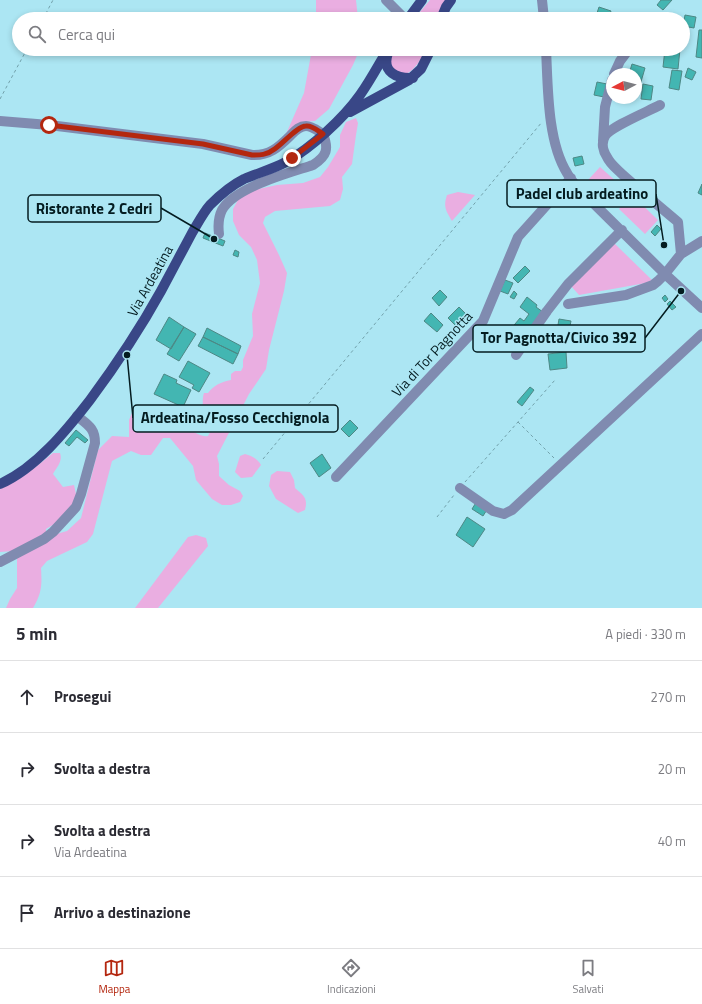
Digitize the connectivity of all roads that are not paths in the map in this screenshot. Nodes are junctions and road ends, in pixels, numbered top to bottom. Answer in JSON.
{"nodes":[{"id":1,"x":386,"y":0,"type":"edge"},
{"id":2,"x":422,"y":0,"type":"edge"},
{"id":3,"x":426,"y":0,"type":"edge"},
{"id":4,"x":451,"y":0,"type":"edge"},
{"id":5,"x":542,"y":2,"type":"edge"},
{"id":6,"x":416,"y":9,"type":"junction"},
{"id":7,"x":398,"y":12,"type":"edge"},
{"id":8,"x":414,"y":12,"type":"edge"},
{"id":9,"x":444,"y":12,"type":"edge"},
{"id":10,"x":543,"y":12,"type":"edge"},
{"id":11,"x":385,"y":56,"type":"edge"},
{"id":12,"x":387,"y":56,"type":"edge"},
{"id":13,"x":427,"y":56,"type":"edge"},
{"id":14,"x":546,"y":56,"type":"edge"},
{"id":15,"x":624,"y":56,"type":"edge"},
{"id":16,"x":617,"y":68,"type":"edge"},
{"id":17,"x":412,"y":78,"type":"junction"},
{"id":18,"x":606,"y":102,"type":"edge"},
{"id":19,"x":660,"y":106,"type":"dead end"},
{"id":20,"x":343,"y":116,"type":"junction"},
{"id":21,"x":0,"y":121,"type":"edge"},
{"id":22,"x":323,"y":134,"type":"junction"},
{"id":23,"x":603,"y":141,"type":"junction"},
{"id":24,"x":570,"y":178,"type":"junction"},
{"id":25,"x":622,"y":230,"type":"junction"},
{"id":26,"x":219,"y":234,"type":"dead end"},
{"id":27,"x":702,"y":241,"type":"edge"},
{"id":28,"x":681,"y":254,"type":"junction"},
{"id":29,"x":666,"y":274,"type":"junction"},
{"id":30,"x":568,"y":304,"type":"dead end"},
{"id":31,"x":702,"y":308,"type":"edge"},
{"id":32,"x":702,"y":334,"type":"edge"},
{"id":33,"x":516,"y":355,"type":"dead end"},
{"id":34,"x":77,"y":416,"type":"junction"},
{"id":35,"x":336,"y":477,"type":"dead end"},
{"id":36,"x":0,"y":484,"type":"edge"},
{"id":37,"x":460,"y":488,"type":"road end"},
{"id":38,"x":0,"y":562,"type":"edge"}],
"edges":[{"from":1,"to":7,"type":"street"},
{"from":2,"to":6,"type":"main road"},
{"from":3,"to":6,"type":"main road"},
{"from":4,"to":9,"type":"main road"},
{"from":5,"to":10,"type":"street"},
{"from":6,"to":8,"type":"main road"},
{"from":11,"to":20,"type":"main road","name":"Via Ardeatina"},
{"from":12,"to":17,"type":"main road"},
{"from":13,"to":17,"type":"main road","name":"Via Ardeatina"},
{"from":14,"to":24,"type":"street"},
{"from":15,"to":16,"type":"street"},
{"from":17,"to":20,"type":"main road","name":"Via Ardeatina"},
{"from":18,"to":23,"type":"street"},
{"from":19,"to":23,"type":"street"},
{"from":20,"to":22,"type":"main road","name":"Via Ardeatina"},
{"from":21,"to":22,"type":"street"},
{"from":22,"to":26,"type":"street"},
{"from":22,"to":34,"type":"main road","name":"Via Ardeatina"},
{"from":23,"to":28,"type":"street"},
{"from":24,"to":25,"type":"street"},
{"from":24,"to":35,"type":"street","name":"Via di Tor Pagnotta"},
{"from":25,"to":29,"type":"street"},
{"from":25,"to":33,"type":"street"},
{"from":27,"to":28,"type":"street"},
{"from":28,"to":29,"type":"street"},
{"from":29,"to":30,"type":"street"},
{"from":29,"to":31,"type":"street"},
{"from":32,"to":37,"type":"street"},
{"from":34,"to":36,"type":"main road","name":"Via Ardeatina"},
{"from":34,"to":38,"type":"street"}]}
